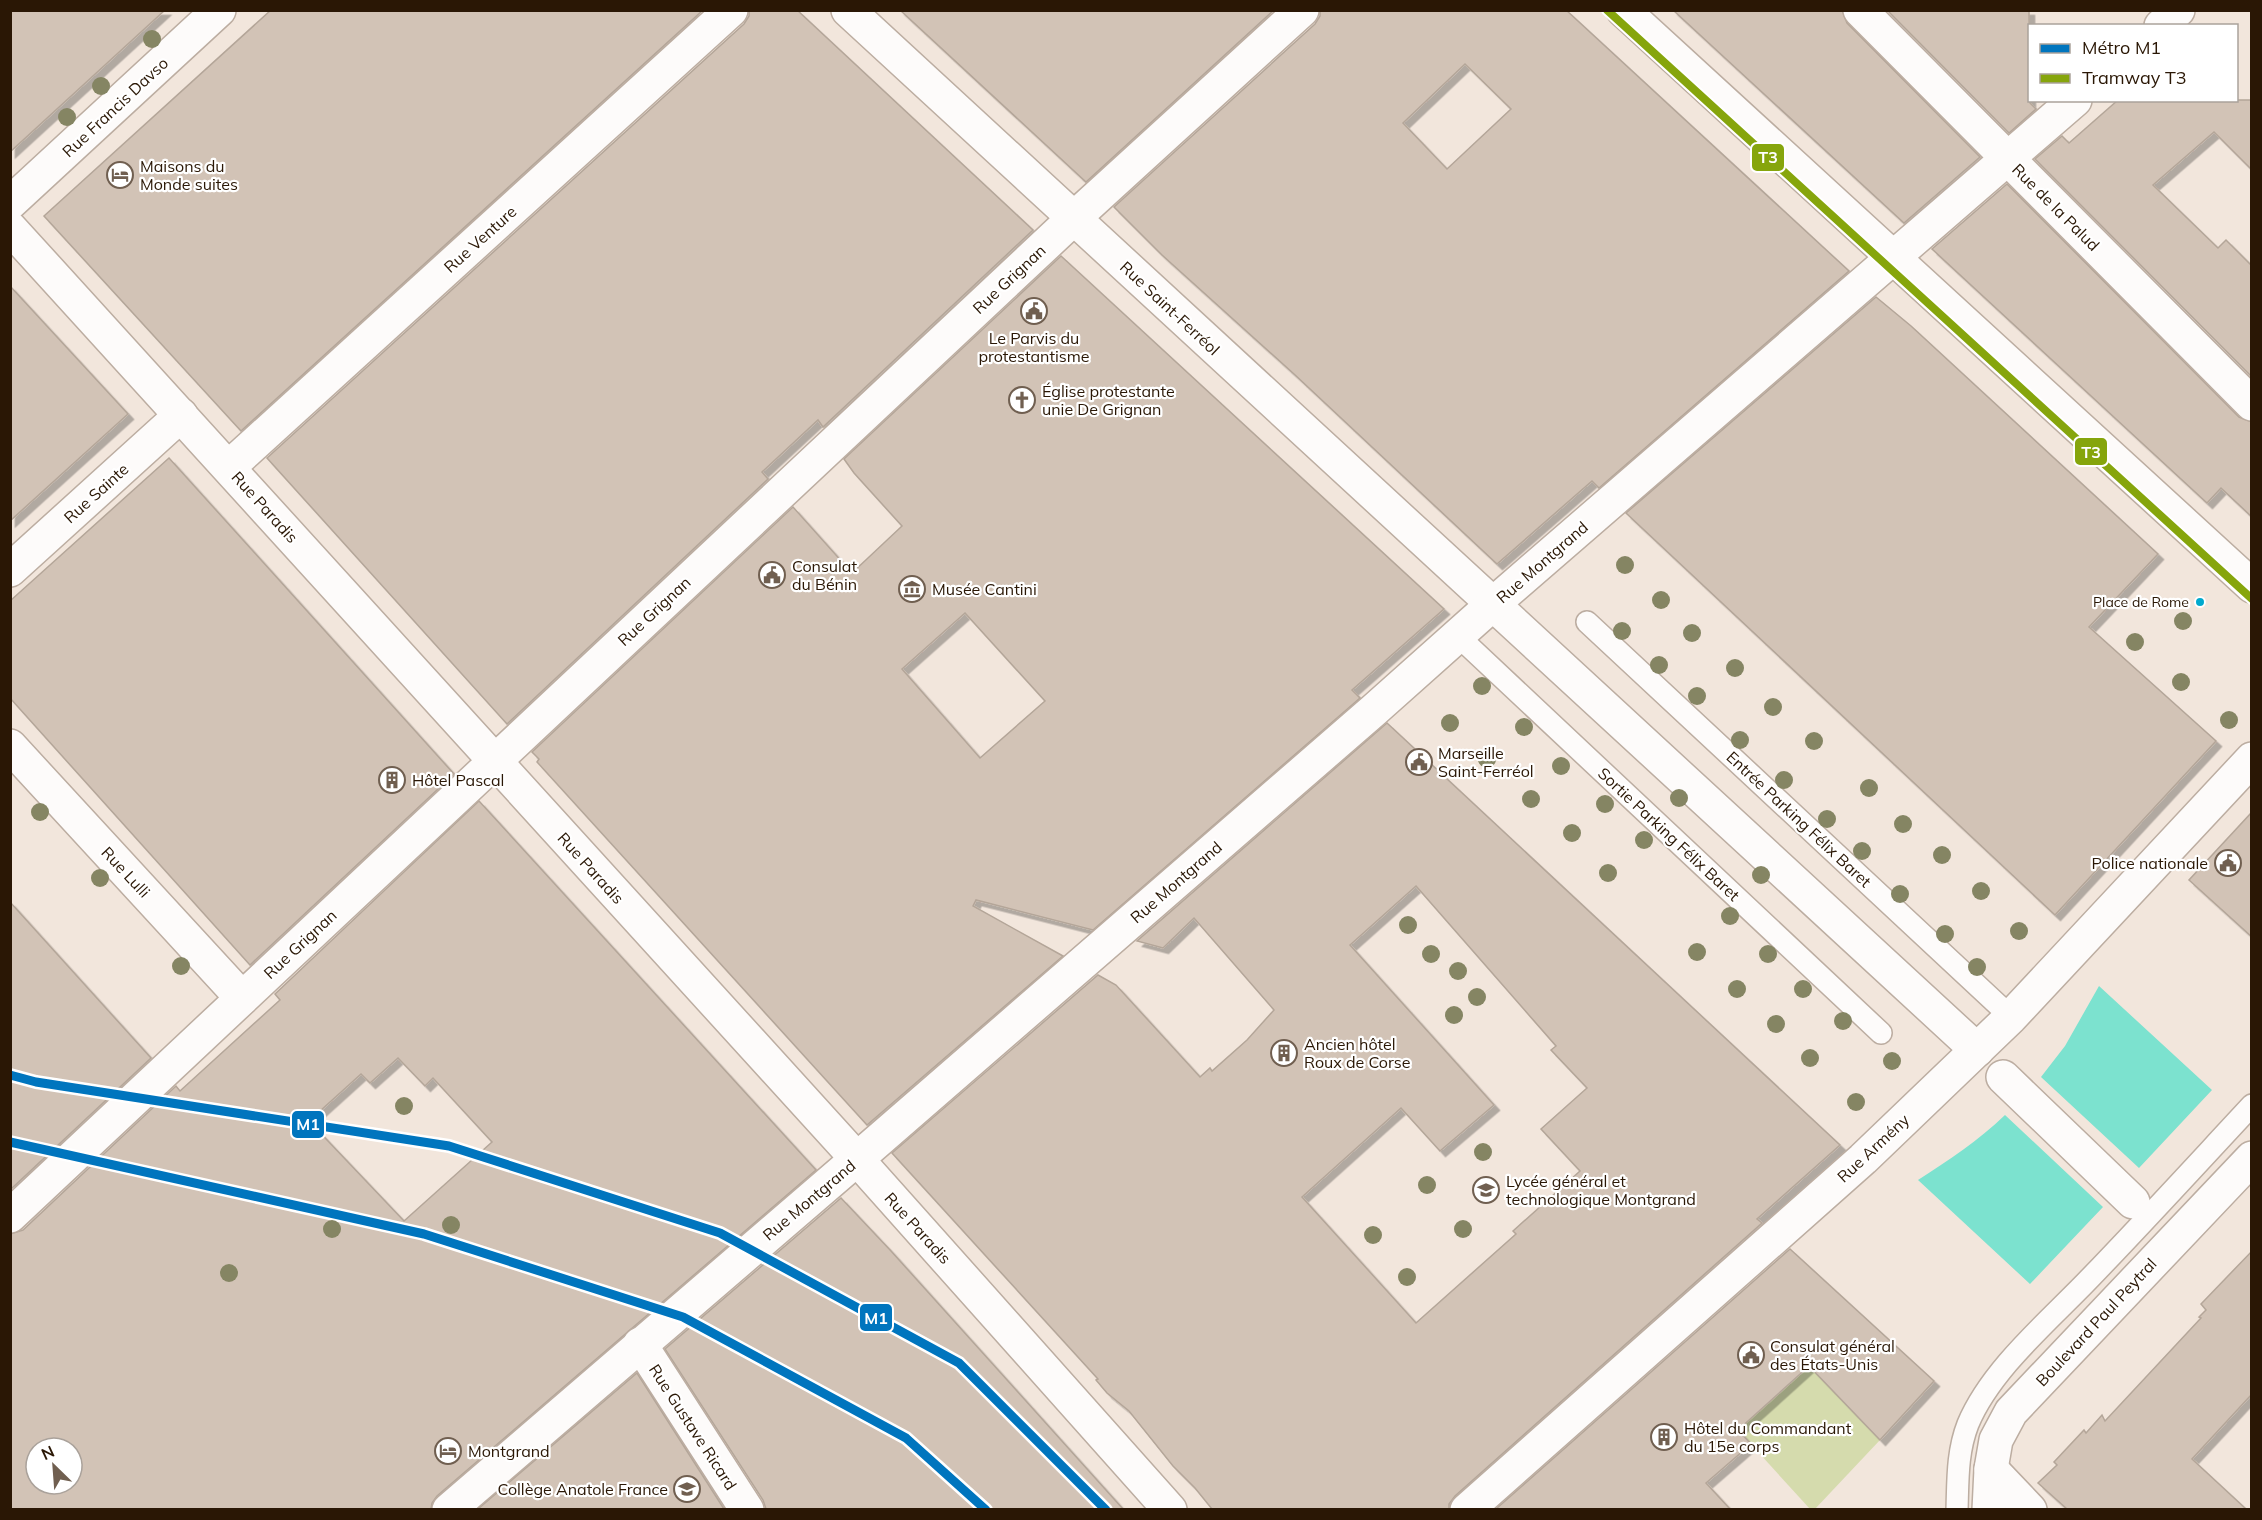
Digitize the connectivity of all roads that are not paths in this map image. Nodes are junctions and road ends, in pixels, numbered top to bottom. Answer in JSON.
{"nodes":[{"id":1,"x":731,"y":10,"type":"edge"},
{"id":2,"x":848,"y":10,"type":"edge"},
{"id":3,"x":1302,"y":10,"type":"edge"},
{"id":4,"x":1623,"y":10,"type":"edge"},
{"id":5,"x":1860,"y":10,"type":"edge"},
{"id":6,"x":2178,"y":10,"type":"edge"},
{"id":7,"x":205,"y":15,"type":"edge"},
{"id":8,"x":2163,"y":24,"type":"edge"},
{"id":9,"x":2072,"y":102,"type":"edge"},
{"id":10,"x":2007,"y":159,"type":"junction"},
{"id":11,"x":10,"y":203,"type":"edge"},
{"id":12,"x":1073,"y":219,"type":"junction"},
{"id":13,"x":10,"y":228,"type":"edge"},
{"id":14,"x":1897,"y":255,"type":"junction"},
{"id":15,"x":2252,"y":404,"type":"edge"},
{"id":16,"x":181,"y":415,"type":"junction"},
{"id":17,"x":229,"y":467,"type":"junction"},
{"id":18,"x":10,"y":570,"type":"edge"},
{"id":19,"x":2252,"y":586,"type":"edge"},
{"id":20,"x":1493,"y":604,"type":"junction"},
{"id":21,"x":1587,"y":622,"type":"dead end"},
{"id":22,"x":1458,"y":636,"type":"junction"},
{"id":23,"x":10,"y":746,"type":"edge"},
{"id":24,"x":2252,"y":759,"type":"edge"},
{"id":25,"x":494,"y":761,"type":"junction"},
{"id":26,"x":242,"y":998,"type":"junction"},
{"id":27,"x":2011,"y":1017,"type":"junction"},
{"id":28,"x":1881,"y":1033,"type":"dead end"},
{"id":29,"x":1977,"y":1050,"type":"junction"},
{"id":30,"x":2003,"y":1077,"type":"dead end"},
{"id":31,"x":2252,"y":1105,"type":"edge"},
{"id":32,"x":2252,"y":1158,"type":"edge"},
{"id":33,"x":857,"y":1159,"type":"junction"},
{"id":34,"x":2133,"y":1202,"type":"dead end"},
{"id":35,"x":10,"y":1216,"type":"edge"},
{"id":36,"x":640,"y":1344,"type":"junction"},
{"id":37,"x":1991,"y":1469,"type":"junction"},
{"id":38,"x":449,"y":1509,"type":"edge"},
{"id":39,"x":747,"y":1509,"type":"edge"},
{"id":40,"x":1170,"y":1509,"type":"edge"},
{"id":41,"x":1467,"y":1509,"type":"edge"},
{"id":42,"x":1957,"y":1509,"type":"edge"},
{"id":43,"x":1989,"y":1509,"type":"edge"},
{"id":44,"x":2030,"y":1509,"type":"edge"}],
"edges":[{"from":1,"to":17,"type":"street","name":"Rue Venture"},
{"from":2,"to":12,"type":"street","name":"Rue Saint-Ferréol"},
{"from":3,"to":12,"type":"street","name":"Rue Grignan"},
{"from":4,"to":14,"type":"street"},
{"from":5,"to":10,"type":"street","name":"Rue de la Palud"},
{"from":6,"to":8,"type":"street"},
{"from":7,"to":11,"type":"street","name":"Rue Francis Davso"},
{"from":9,"to":10,"type":"street","name":"Rue Montgrand"},
{"from":10,"to":14,"type":"street","name":"Rue Montgrand"},
{"from":10,"to":15,"type":"street","name":"Rue de la Palud"},
{"from":12,"to":20,"type":"street","name":"Rue Saint-Ferréol"},
{"from":12,"to":25,"type":"street","name":"Rue Grignan"},
{"from":13,"to":16,"type":"street","name":"Rue Paradis"},
{"from":14,"to":19,"type":"street"},
{"from":14,"to":20,"type":"street","name":"Rue Montgrand"},
{"from":16,"to":17,"type":"street","name":"Rue Paradis"},
{"from":16,"to":18,"type":"street","name":"Rue Sainte"},
{"from":17,"to":25,"type":"street","name":"Rue Paradis"},
{"from":20,"to":22,"type":"street","name":"Rue Montgrand"},
{"from":20,"to":29,"type":"street","name":"Rue Saint-Ferréol"},
{"from":21,"to":27,"type":"lane","name":"Entrée Parking Félix Baret"},
{"from":22,"to":28,"type":"lane","name":"Sortie Parking Félix Baret"},
{"from":22,"to":33,"type":"street","name":"Rue Montgrand"},
{"from":23,"to":26,"type":"street","name":"Rue Lulli"},
{"from":24,"to":27,"type":"street","name":"Rue Armény"},
{"from":25,"to":26,"type":"street","name":"Rue Grignan"},
{"from":25,"to":33,"type":"street","name":"Rue Paradis"},
{"from":26,"to":35,"type":"street","name":"Rue Grignan"},
{"from":27,"to":29,"type":"street","name":"Rue Armény"},
{"from":29,"to":41,"type":"street","name":"Rue Armény"},
{"from":30,"to":34,"type":"street"},
{"from":31,"to":42,"type":"lane"},
{"from":32,"to":37,"type":"street","name":"Boulevard Paul Peytral"},
{"from":33,"to":36,"type":"street","name":"Rue Montgrand"},
{"from":33,"to":40,"type":"street","name":"Rue Paradis"},
{"from":36,"to":38,"type":"street","name":"Rue Montgrand"},
{"from":36,"to":39,"type":"street","name":"Rue Gustave Ricard"},
{"from":37,"to":43,"type":"street","name":"Boulevard Paul Peytral"},
{"from":37,"to":44,"type":"street"}]}
